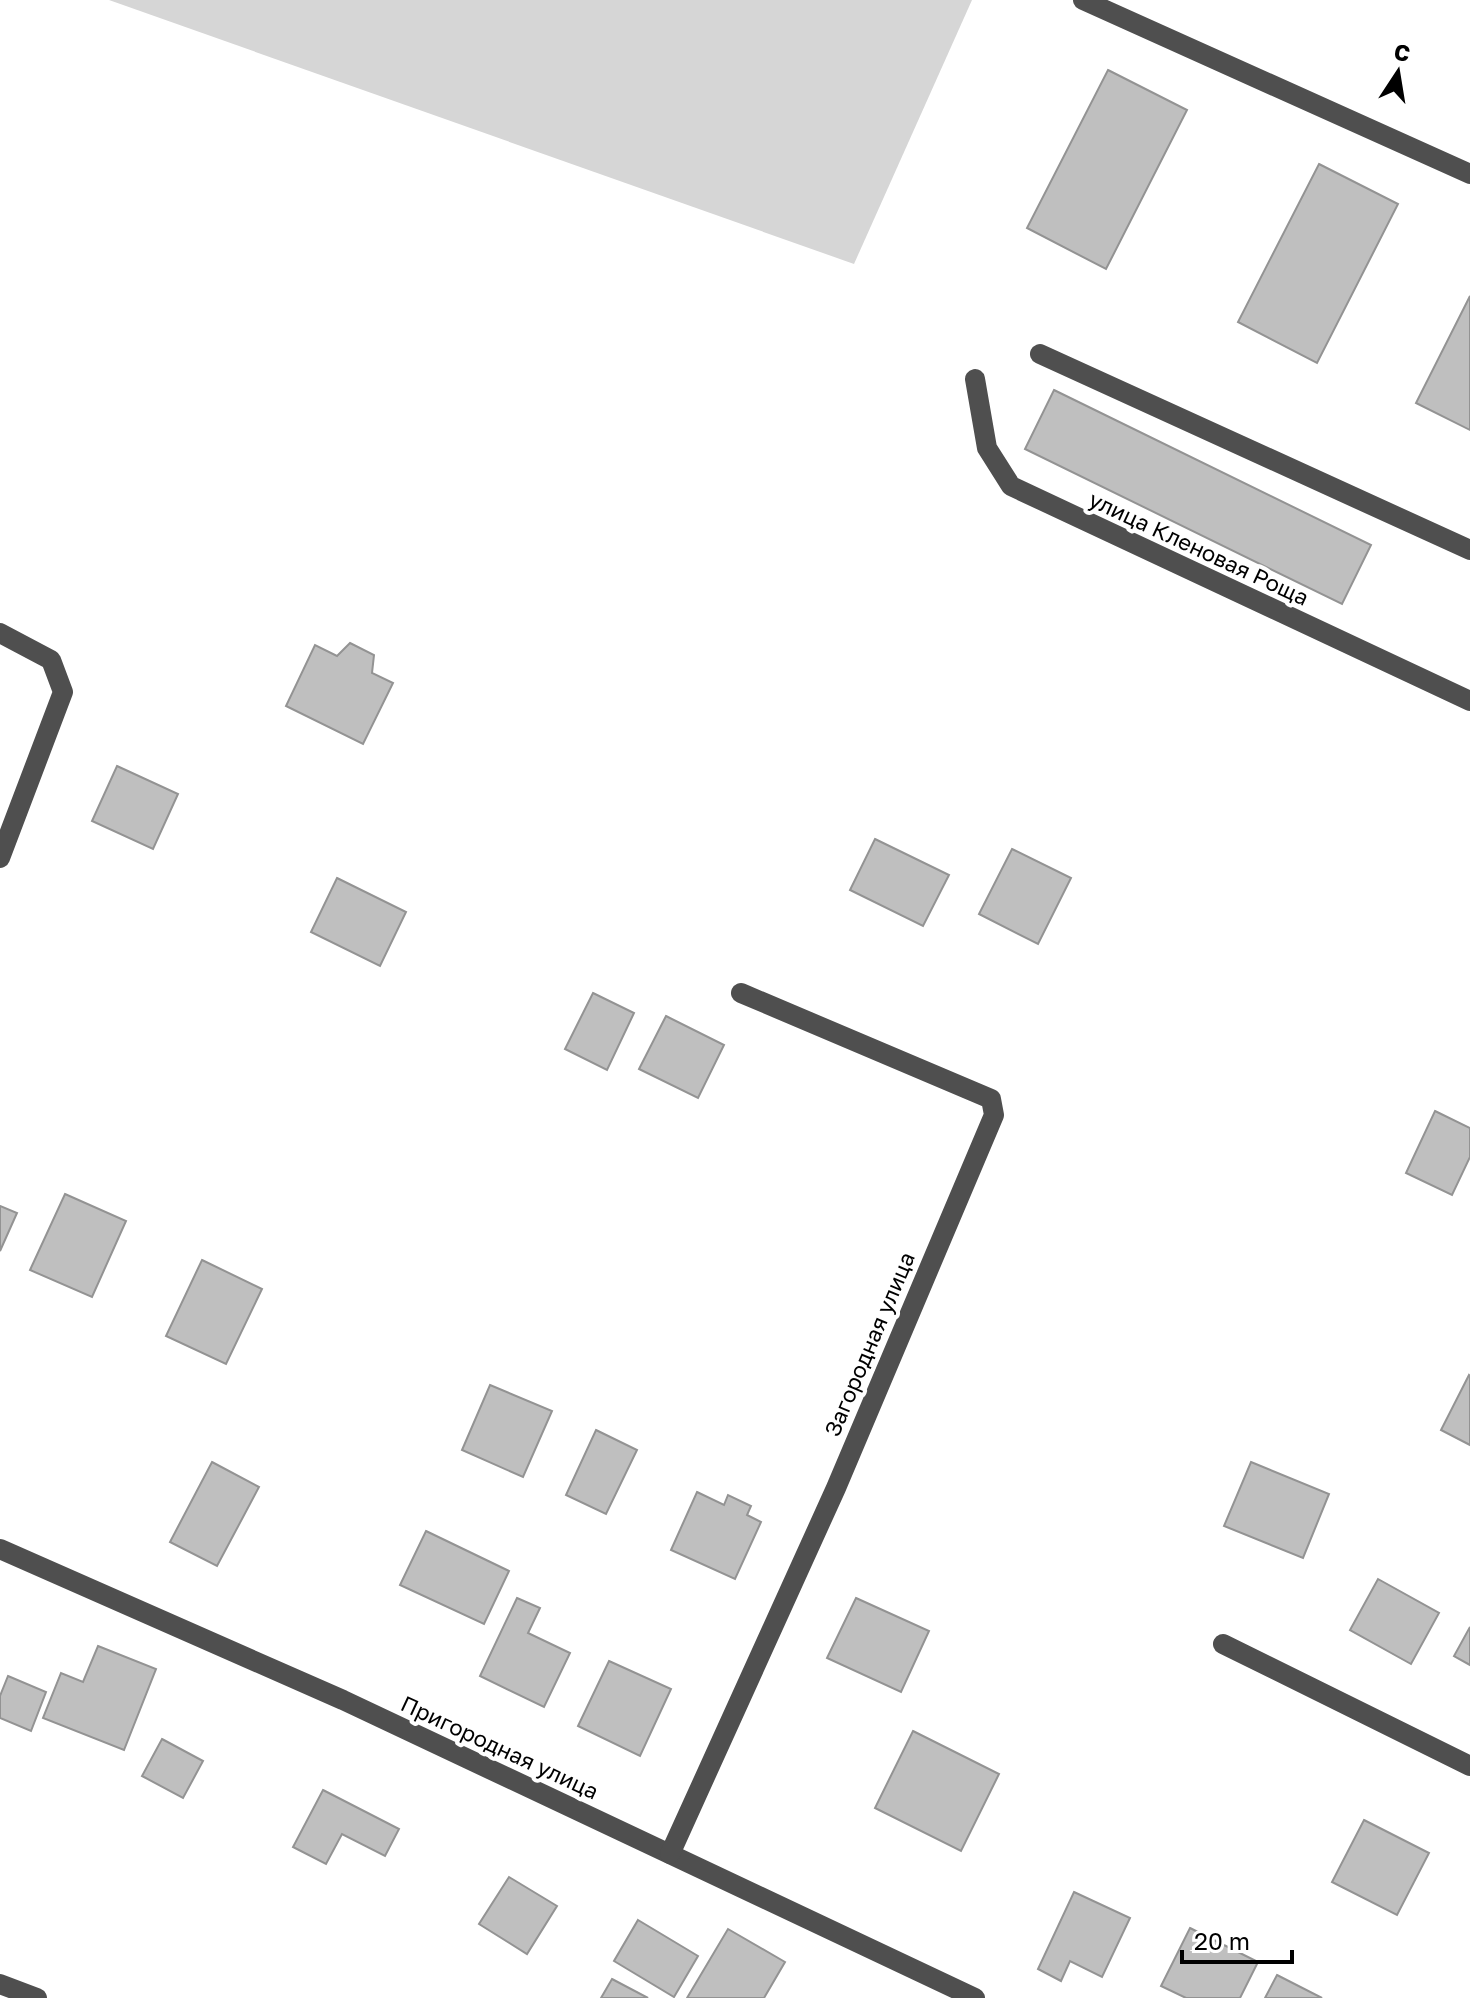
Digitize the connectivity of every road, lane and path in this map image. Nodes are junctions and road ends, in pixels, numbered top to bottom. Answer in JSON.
{"nodes":[{"id":1,"x":1083,"y":0,"type":"edge"},
{"id":2,"x":1470,"y":174,"type":"edge"},
{"id":3,"x":1040,"y":354,"type":"dead end"},
{"id":4,"x":975,"y":379,"type":"dead end"},
{"id":5,"x":1470,"y":550,"type":"edge"},
{"id":6,"x":0,"y":633,"type":"edge"},
{"id":7,"x":1470,"y":701,"type":"edge"},
{"id":8,"x":0,"y":858,"type":"edge"},
{"id":9,"x":741,"y":993,"type":"dead end"},
{"id":10,"x":0,"y":1549,"type":"edge"},
{"id":11,"x":1223,"y":1644,"type":"dead end"},
{"id":12,"x":1470,"y":1766,"type":"edge"},
{"id":13,"x":670,"y":1854,"type":"junction"},
{"id":14,"x":0,"y":1984,"type":"edge"},
{"id":15,"x":37,"y":1998,"type":"edge"},
{"id":16,"x":975,"y":1998,"type":"edge"}],
"edges":[{"from":1,"to":2,"type":"street"},
{"from":3,"to":5,"type":"street"},
{"from":4,"to":7,"type":"street","name":"улица Кленовая Роща"},
{"from":6,"to":8,"type":"street"},
{"from":9,"to":13,"type":"street","name":"Загородная улица"},
{"from":10,"to":13,"type":"street","name":"Пригородная улица"},
{"from":11,"to":12,"type":"street"},
{"from":13,"to":16,"type":"street","name":"Пригородная улица"},
{"from":14,"to":15,"type":"street"}]}
